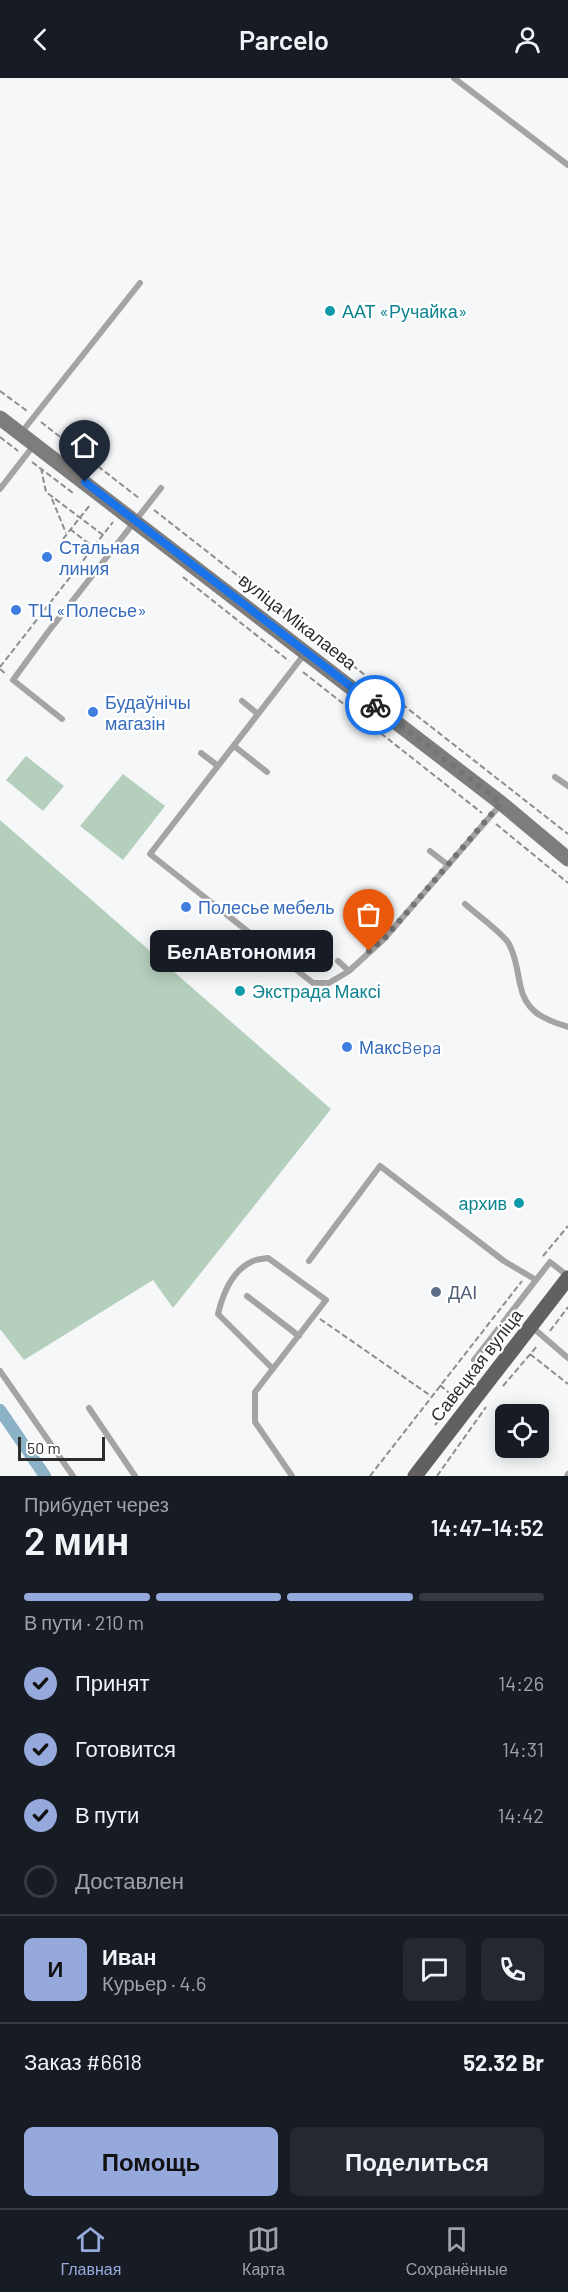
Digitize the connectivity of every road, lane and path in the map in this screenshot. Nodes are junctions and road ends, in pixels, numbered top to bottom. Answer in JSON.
{"nodes":[{"id":1,"x":454,"y":78,"type":"edge"},
{"id":2,"x":568,"y":165,"type":"edge"},
{"id":3,"x":140,"y":283,"type":"dead end"},
{"id":4,"x":0,"y":391,"type":"edge"},
{"id":5,"x":34,"y":417,"type":"junction"},
{"id":6,"x":0,"y":418,"type":"edge"},
{"id":7,"x":20,"y":433,"type":"junction"},
{"id":8,"x":0,"y":437,"type":"edge"},
{"id":9,"x":30,"y":450,"type":"junction"},
{"id":10,"x":41,"y":468,"type":"junction"},
{"id":11,"x":161,"y":488,"type":"dead end"},
{"id":12,"x":0,"y":489,"type":"edge"},
{"id":13,"x":74,"y":493,"type":"dead end"},
{"id":14,"x":51,"y":496,"type":"junction"},
{"id":15,"x":148,"y":505,"type":"junction"},
{"id":16,"x":98,"y":511,"type":"dead end"},
{"id":17,"x":105,"y":516,"type":"dead end"},
{"id":18,"x":79,"y":518,"type":"junction"},
{"id":19,"x":113,"y":522,"type":"junction"},
{"id":20,"x":131,"y":527,"type":"junction"},
{"id":21,"x":70,"y":530,"type":"junction"},
{"id":22,"x":67,"y":534,"type":"junction"},
{"id":23,"x":103,"y":535,"type":"junction"},
{"id":24,"x":63,"y":539,"type":"dead end"},
{"id":25,"x":93,"y":548,"type":"junction"},
{"id":26,"x":63,"y":570,"type":"dead end"},
{"id":27,"x":176,"y":571,"type":"dead end"},
{"id":28,"x":71,"y":576,"type":"junction"},
{"id":29,"x":306,"y":652,"type":"junction"},
{"id":30,"x":295,"y":666,"type":"junction"},
{"id":31,"x":0,"y":667,"type":"edge"},
{"id":32,"x":242,"y":701,"type":"dead end"},
{"id":33,"x":258,"y":714,"type":"junction"},
{"id":34,"x":62,"y":718,"type":"dead end"},
{"id":35,"x":234,"y":746,"type":"junction"},
{"id":36,"x":201,"y":753,"type":"dead end"},
{"id":37,"x":218,"y":766,"type":"junction"},
{"id":38,"x":267,"y":772,"type":"dead end"},
{"id":39,"x":555,"y":777,"type":"dead end"},
{"id":40,"x":568,"y":786,"type":"edge"},
{"id":41,"x":501,"y":803,"type":"junction"},
{"id":42,"x":488,"y":818,"type":"junction"},
{"id":43,"x":568,"y":834,"type":"edge"},
{"id":44,"x":430,"y":851,"type":"dead end"},
{"id":45,"x":568,"y":859,"type":"edge"},
{"id":46,"x":448,"y":866,"type":"junction"},
{"id":47,"x":568,"y":883,"type":"edge"},
{"id":48,"x":465,"y":904,"type":"dead end"},
{"id":49,"x":338,"y":961,"type":"dead end"},
{"id":50,"x":349,"y":971,"type":"junction"},
{"id":51,"x":568,"y":1028,"type":"edge"},
{"id":52,"x":568,"y":1226,"type":"edge"},
{"id":53,"x":543,"y":1256,"type":"dead end"},
{"id":54,"x":309,"y":1261,"type":"dead end"},
{"id":55,"x":527,"y":1274,"type":"junction"},
{"id":56,"x":568,"y":1277,"type":"edge"},
{"id":57,"x":537,"y":1280,"type":"junction"},
{"id":58,"x":247,"y":1296,"type":"dead end"},
{"id":59,"x":568,"y":1307,"type":"edge"},
{"id":60,"x":315,"y":1315,"type":"junction"},
{"id":61,"x":530,"y":1326,"type":"junction"},
{"id":62,"x":298,"y":1336,"type":"junction"},
{"id":63,"x":545,"y":1337,"type":"junction"},
{"id":64,"x":530,"y":1354,"type":"junction"},
{"id":65,"x":568,"y":1358,"type":"edge"},
{"id":66,"x":474,"y":1360,"type":"dead end"},
{"id":67,"x":273,"y":1369,"type":"junction"},
{"id":68,"x":0,"y":1371,"type":"edge"},
{"id":69,"x":440,"y":1384,"type":"junction"},
{"id":70,"x":568,"y":1384,"type":"edge"},
{"id":71,"x":502,"y":1387,"type":"dead end"},
{"id":72,"x":431,"y":1396,"type":"junction"},
{"id":73,"x":455,"y":1398,"type":"dead end"},
{"id":74,"x":489,"y":1404,"type":"dead end"},
{"id":75,"x":89,"y":1408,"type":"dead end"},
{"id":76,"x":73,"y":1476,"type":"edge"},
{"id":77,"x":135,"y":1476,"type":"edge"},
{"id":78,"x":292,"y":1476,"type":"edge"},
{"id":79,"x":370,"y":1476,"type":"edge"},
{"id":80,"x":415,"y":1476,"type":"edge"},
{"id":81,"x":437,"y":1476,"type":"edge"}],
"edges":[{"from":1,"to":2,"type":"lane"},
{"from":3,"to":5,"type":"lane"},
{"from":4,"to":5,"type":"path"},
{"from":5,"to":7,"type":"lane"},
{"from":5,"to":15,"type":"path"},
{"from":6,"to":7,"type":"main road","name":"вуліца Мікалаева"},
{"from":7,"to":9,"type":"main road","name":"вуліца Мікалаева"},
{"from":8,"to":9,"type":"path"},
{"from":9,"to":10,"type":"path"},
{"from":9,"to":12,"type":"lane"},
{"from":9,"to":20,"type":"main road","name":"вуліца Мікалаева"},
{"from":10,"to":13,"type":"path"},
{"from":10,"to":14,"type":"path"},
{"from":11,"to":15,"type":"lane"},
{"from":14,"to":18,"type":"path"},
{"from":14,"to":22,"type":"path"},
{"from":15,"to":20,"type":"lane"},
{"from":15,"to":43,"type":"path"},
{"from":16,"to":18,"type":"path"},
{"from":17,"to":19,"type":"path"},
{"from":18,"to":21,"type":"path"},
{"from":18,"to":23,"type":"path"},
{"from":19,"to":20,"type":"path"},
{"from":19,"to":23,"type":"path"},
{"from":20,"to":29,"type":"main road","name":"вуліца Мікалаева"},
{"from":20,"to":34,"type":"lane"},
{"from":21,"to":22,"type":"path"},
{"from":21,"to":25,"type":"path"},
{"from":22,"to":24,"type":"path"},
{"from":23,"to":25,"type":"path"},
{"from":25,"to":28,"type":"path"},
{"from":26,"to":28,"type":"path"},
{"from":27,"to":30,"type":"path"},
{"from":28,"to":31,"type":"path"},
{"from":29,"to":30,"type":"lane"},
{"from":29,"to":41,"type":"main road","name":"вуліца Мікалаева"},
{"from":30,"to":33,"type":"lane"},
{"from":30,"to":42,"type":"path"},
{"from":32,"to":33,"type":"lane"},
{"from":33,"to":35,"type":"lane"},
{"from":35,"to":37,"type":"lane"},
{"from":35,"to":38,"type":"lane"},
{"from":36,"to":37,"type":"lane"},
{"from":37,"to":50,"type":"lane"},
{"from":39,"to":40,"type":"lane"},
{"from":41,"to":42,"type":"lane"},
{"from":41,"to":45,"type":"main road","name":"вуліца Мікалаева"},
{"from":42,"to":46,"type":"lane"},
{"from":42,"to":47,"type":"path"},
{"from":44,"to":46,"type":"lane"},
{"from":46,"to":50,"type":"lane"},
{"from":48,"to":51,"type":"lane"},
{"from":49,"to":50,"type":"lane"},
{"from":52,"to":53,"type":"path"},
{"from":54,"to":55,"type":"lane"},
{"from":55,"to":57,"type":"lane"},
{"from":55,"to":69,"type":"path"},
{"from":56,"to":57,"type":"lane"},
{"from":56,"to":61,"type":"main road","name":"Савецкая вуліца"},
{"from":57,"to":66,"type":"lane"},
{"from":58,"to":62,"type":"lane"},
{"from":59,"to":63,"type":"path"},
{"from":60,"to":62,"type":"lane"},
{"from":60,"to":67,"type":"lane"},
{"from":60,"to":72,"type":"path"},
{"from":61,"to":63,"type":"lane"},
{"from":61,"to":80,"type":"main road","name":"Савецкая вуліца"},
{"from":62,"to":67,"type":"lane"},
{"from":63,"to":64,"type":"path"},
{"from":63,"to":65,"type":"lane"},
{"from":64,"to":70,"type":"path"},
{"from":64,"to":71,"type":"path"},
{"from":67,"to":78,"type":"lane"},
{"from":68,"to":76,"type":"lane"},
{"from":69,"to":72,"type":"path"},
{"from":69,"to":73,"type":"path"},
{"from":72,"to":79,"type":"path"},
{"from":74,"to":81,"type":"path"},
{"from":75,"to":77,"type":"lane"}]}
